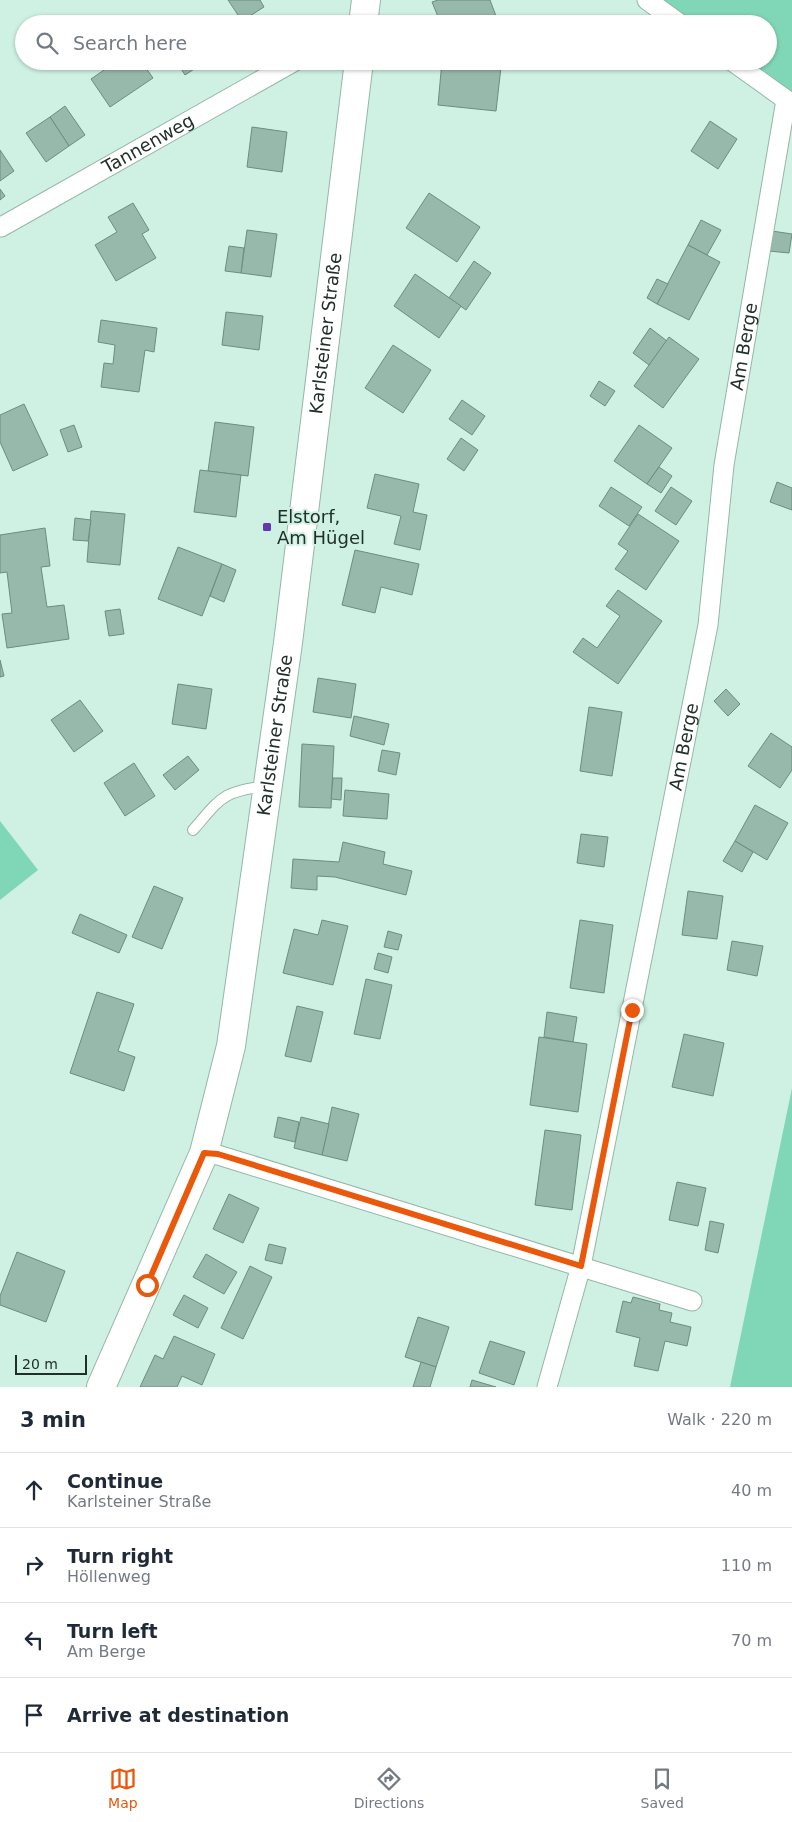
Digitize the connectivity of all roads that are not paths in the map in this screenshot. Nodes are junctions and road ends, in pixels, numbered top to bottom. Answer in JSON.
{"nodes":[{"id":1,"x":646,"y":0,"type":"edge"},
{"id":2,"x":667,"y":15,"type":"edge"},
{"id":3,"x":279,"y":70,"type":"edge"},
{"id":4,"x":358,"y":70,"type":"edge"},
{"id":5,"x":745,"y":70,"type":"edge"},
{"id":6,"x":789,"y":102,"type":"edge"},
{"id":7,"x":2,"y":227,"type":"dead end"},
{"id":8,"x":268,"y":786,"type":"junction"},
{"id":9,"x":194,"y":830,"type":"dead end"},
{"id":10,"x":204,"y":1153,"type":"junction"},
{"id":11,"x":581,"y":1266,"type":"junction"},
{"id":12,"x":692,"y":1301,"type":"dead end"},
{"id":13,"x":101,"y":1387,"type":"edge"},
{"id":14,"x":547,"y":1387,"type":"edge"}],
"edges":[{"from":1,"to":2,"type":"street"},
{"from":3,"to":7,"type":"street","name":"Tannenweg"},
{"from":4,"to":8,"type":"street","name":"Karlsteiner Straße"},
{"from":5,"to":6,"type":"street"},
{"from":6,"to":11,"type":"street","name":"Am Berge"},
{"from":8,"to":9,"type":"lane"},
{"from":8,"to":10,"type":"street","name":"Karlsteiner Straße"},
{"from":10,"to":11,"type":"street"},
{"from":10,"to":13,"type":"street","name":"Karlsteiner Straße"},
{"from":11,"to":12,"type":"street"},
{"from":11,"to":14,"type":"street","name":"Am Berge"}]}
